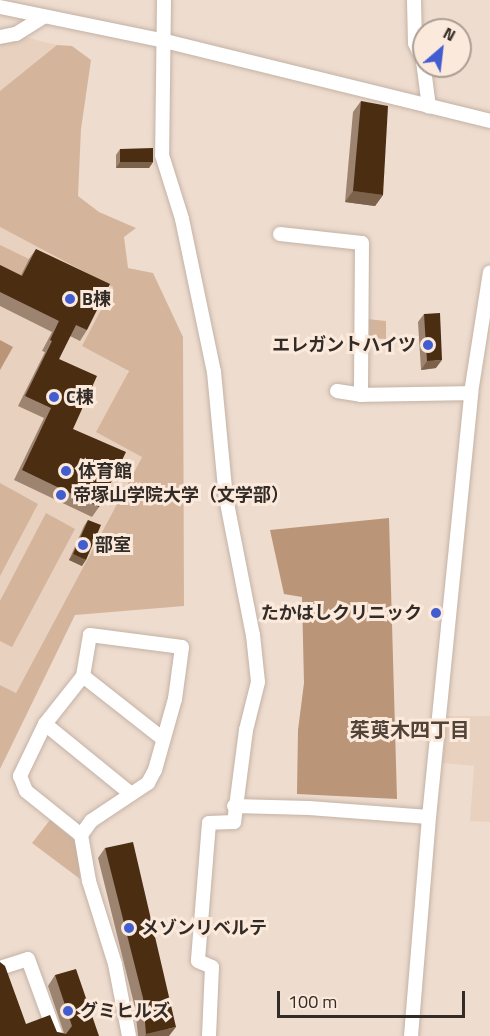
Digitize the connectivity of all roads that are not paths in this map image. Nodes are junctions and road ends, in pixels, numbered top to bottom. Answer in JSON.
{"nodes":[{"id":1,"x":164,"y":0,"type":"edge"},
{"id":2,"x":414,"y":0,"type":"edge"},
{"id":3,"x":0,"y":8,"type":"edge"},
{"id":4,"x":42,"y":18,"type":"junction"},
{"id":5,"x":0,"y":37,"type":"edge"},
{"id":6,"x":165,"y":41,"type":"junction"},
{"id":7,"x":429,"y":107,"type":"junction"},
{"id":8,"x":490,"y":122,"type":"edge"},
{"id":9,"x":280,"y":234,"type":"dead end"},
{"id":10,"x":490,"y":272,"type":"edge"},
{"id":11,"x":337,"y":391,"type":"dead end"},
{"id":12,"x":471,"y":393,"type":"junction"},
{"id":13,"x":361,"y":395,"type":"junction"},
{"id":14,"x":83,"y":676,"type":"junction"},
{"id":15,"x":45,"y":724,"type":"junction"},
{"id":16,"x":163,"y":739,"type":"junction"},
{"id":17,"x":130,"y":794,"type":"junction"},
{"id":18,"x":234,"y":806,"type":"junction"},
{"id":19,"x":429,"y":816,"type":"junction"},
{"id":20,"x":81,"y":835,"type":"junction"},
{"id":21,"x":0,"y":968,"type":"edge"},
{"id":22,"x":56,"y":1036,"type":"edge"},
{"id":23,"x":129,"y":1036,"type":"edge"},
{"id":24,"x":209,"y":1036,"type":"edge"},
{"id":25,"x":411,"y":1036,"type":"edge"}],
"edges":[{"from":1,"to":6,"type":"street"},
{"from":2,"to":7,"type":"street"},
{"from":3,"to":4,"type":"street"},
{"from":4,"to":5,"type":"street"},
{"from":4,"to":6,"type":"street"},
{"from":6,"to":7,"type":"street"},
{"from":6,"to":18,"type":"street"},
{"from":7,"to":8,"type":"street"},
{"from":9,"to":13,"type":"street"},
{"from":10,"to":12,"type":"street"},
{"from":11,"to":13,"type":"street"},
{"from":12,"to":13,"type":"street"},
{"from":12,"to":19,"type":"street"},
{"from":14,"to":15,"type":"street"},
{"from":14,"to":16,"type":"street"},
{"from":14,"to":16,"type":"street"},
{"from":15,"to":17,"type":"street"},
{"from":15,"to":20,"type":"street"},
{"from":16,"to":17,"type":"street"},
{"from":17,"to":20,"type":"street"},
{"from":18,"to":19,"type":"street"},
{"from":18,"to":24,"type":"street"},
{"from":19,"to":25,"type":"street"},
{"from":20,"to":23,"type":"street"},
{"from":21,"to":22,"type":"street"}]}
